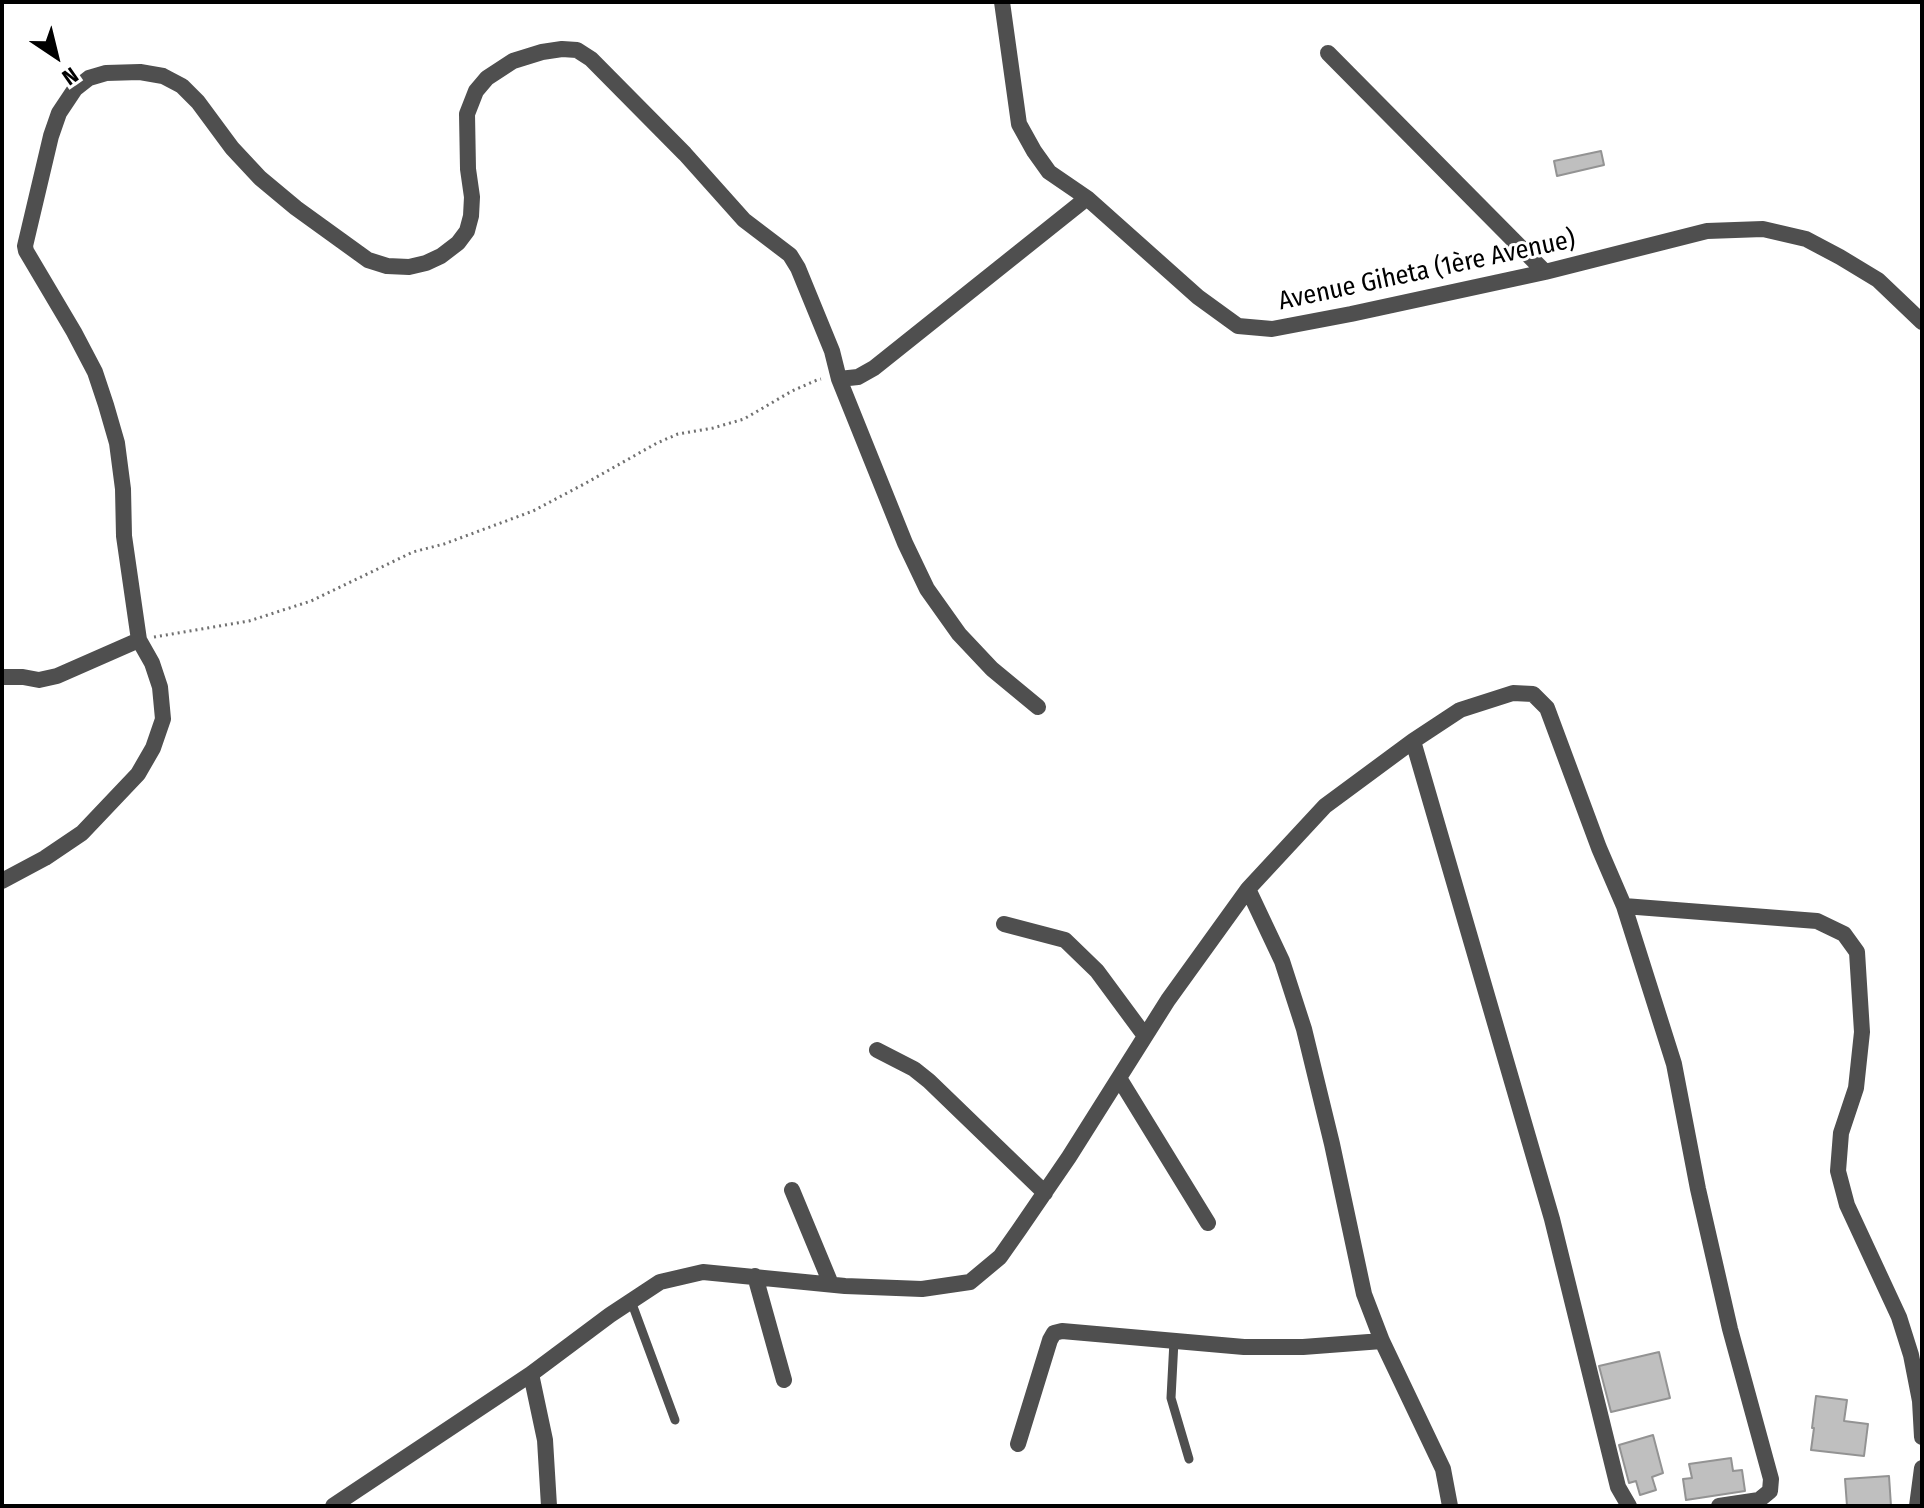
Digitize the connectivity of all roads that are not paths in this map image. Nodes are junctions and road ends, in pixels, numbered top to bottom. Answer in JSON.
{"nodes":[{"id":1,"x":1002,"y":2,"type":"edge"},
{"id":2,"x":1328,"y":53,"type":"dead end"},
{"id":3,"x":1087,"y":198,"type":"junction"},
{"id":4,"x":1545,"y":272,"type":"junction"},
{"id":5,"x":1922,"y":322,"type":"edge"},
{"id":6,"x":839,"y":379,"type":"junction"},
{"id":7,"x":139,"y":640,"type":"junction"},
{"id":8,"x":2,"y":677,"type":"edge"},
{"id":9,"x":1038,"y":707,"type":"dead end"},
{"id":10,"x":1413,"y":741,"type":"junction"},
{"id":11,"x":2,"y":881,"type":"edge"},
{"id":12,"x":1248,"y":889,"type":"junction"},
{"id":13,"x":1624,"y":906,"type":"junction"},
{"id":14,"x":1004,"y":924,"type":"dead end"},
{"id":15,"x":1145,"y":1036,"type":"junction"},
{"id":16,"x":877,"y":1050,"type":"dead end"},
{"id":17,"x":1119,"y":1078,"type":"junction"},
{"id":18,"x":792,"y":1190,"type":"dead end"},
{"id":19,"x":1045,"y":1193,"type":"junction"},
{"id":20,"x":1208,"y":1223,"type":"dead end"},
{"id":21,"x":755,"y":1276,"type":"junction"},
{"id":22,"x":831,"y":1284,"type":"junction"},
{"id":23,"x":631,"y":1301,"type":"junction"},
{"id":24,"x":1174,"y":1341,"type":"junction"},
{"id":25,"x":1382,"y":1341,"type":"junction"},
{"id":26,"x":531,"y":1374,"type":"junction"},
{"id":27,"x":784,"y":1380,"type":"dead end"},
{"id":28,"x":675,"y":1420,"type":"dead end"},
{"id":29,"x":1922,"y":1437,"type":"edge"},
{"id":30,"x":1018,"y":1444,"type":"dead end"},
{"id":31,"x":1189,"y":1459,"type":"dead end"},
{"id":32,"x":1922,"y":1468,"type":"edge"},
{"id":33,"x":333,"y":1506,"type":"edge"},
{"id":34,"x":549,"y":1506,"type":"edge"},
{"id":35,"x":1450,"y":1506,"type":"edge"},
{"id":36,"x":1629,"y":1506,"type":"edge"},
{"id":37,"x":1719,"y":1506,"type":"edge"},
{"id":38,"x":1917,"y":1506,"type":"edge"}],
"edges":[{"from":1,"to":3,"type":"street","name":"Avenue Giheta (1ère Avenue)"},
{"from":2,"to":4,"type":"street"},
{"from":3,"to":4,"type":"street","name":"Avenue Giheta (1ère Avenue)"},
{"from":3,"to":6,"type":"street"},
{"from":4,"to":5,"type":"street","name":"Avenue Giheta (1ère Avenue)"},
{"from":6,"to":7,"type":"street"},
{"from":6,"to":9,"type":"street"},
{"from":7,"to":8,"type":"street"},
{"from":7,"to":11,"type":"street"},
{"from":10,"to":12,"type":"street"},
{"from":10,"to":13,"type":"street"},
{"from":10,"to":36,"type":"street"},
{"from":12,"to":15,"type":"street"},
{"from":12,"to":25,"type":"street"},
{"from":13,"to":29,"type":"street"},
{"from":13,"to":37,"type":"street"},
{"from":14,"to":15,"type":"street"},
{"from":15,"to":17,"type":"street"},
{"from":16,"to":19,"type":"street"},
{"from":17,"to":19,"type":"street"},
{"from":17,"to":20,"type":"street"},
{"from":18,"to":22,"type":"street"},
{"from":19,"to":22,"type":"street"},
{"from":21,"to":22,"type":"street"},
{"from":21,"to":23,"type":"street"},
{"from":21,"to":27,"type":"street"},
{"from":23,"to":26,"type":"street"},
{"from":23,"to":28,"type":"lane"},
{"from":24,"to":25,"type":"street"},
{"from":24,"to":30,"type":"street"},
{"from":24,"to":31,"type":"lane"},
{"from":25,"to":35,"type":"street"},
{"from":26,"to":33,"type":"street"},
{"from":26,"to":34,"type":"street"},
{"from":32,"to":38,"type":"street"}]}
